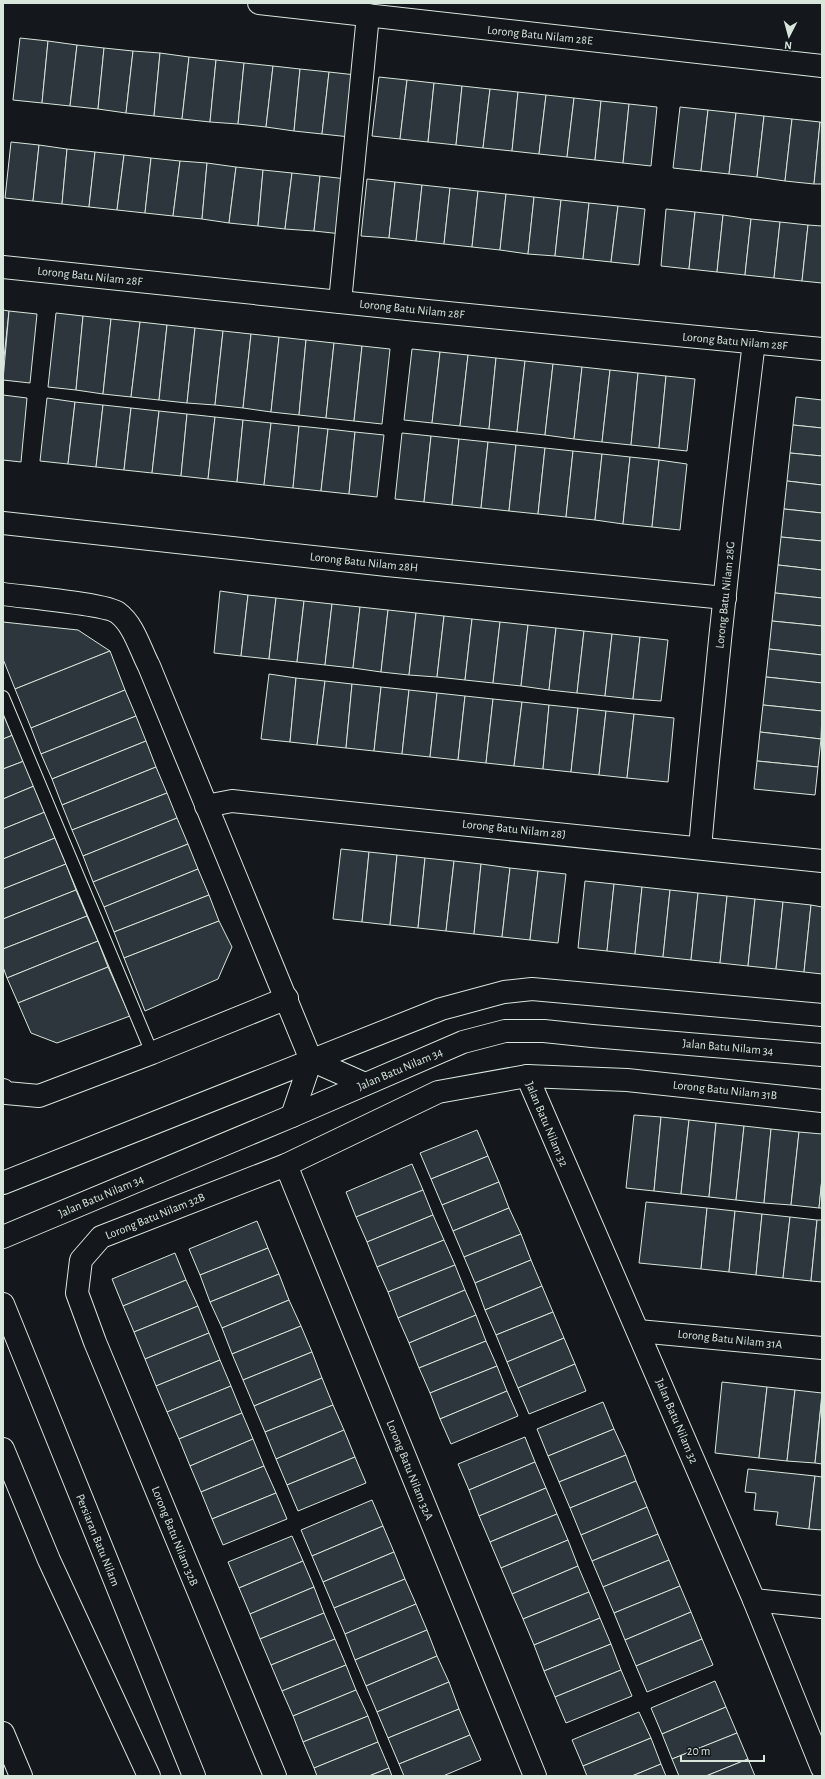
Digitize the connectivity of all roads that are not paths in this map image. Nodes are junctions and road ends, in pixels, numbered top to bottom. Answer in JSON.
{"nodes":[{"id":1,"x":259,"y":3,"type":"edge"},
{"id":2,"x":368,"y":15,"type":"junction"},
{"id":3,"x":822,"y":66,"type":"edge"},
{"id":4,"x":3,"y":267,"type":"edge"},
{"id":5,"x":340,"y":302,"type":"junction"},
{"id":6,"x":754,"y":342,"type":"junction"},
{"id":7,"x":822,"y":349,"type":"edge"},
{"id":8,"x":3,"y":523,"type":"edge"},
{"id":9,"x":3,"y":594,"type":"edge"},
{"id":10,"x":725,"y":598,"type":"junction"},
{"id":11,"x":3,"y":697,"type":"edge"},
{"id":12,"x":206,"y":806,"type":"junction"},
{"id":13,"x":700,"y":848,"type":"junction"},
{"id":14,"x":822,"y":861,"type":"edge"},
{"id":15,"x":287,"y":998,"type":"junction"},
{"id":16,"x":822,"y":1015,"type":"edge"},
{"id":17,"x":152,"y":1053,"type":"junction"},
{"id":18,"x":822,"y":1055,"type":"edge"},
{"id":19,"x":311,"y":1060,"type":"junction"},
{"id":20,"x":527,"y":1076,"type":"junction"},
{"id":21,"x":627,"y":1080,"type":"joint"},
{"id":22,"x":365,"y":1084,"type":"junction"},
{"id":23,"x":3,"y":1090,"type":"edge"},
{"id":24,"x":822,"y":1101,"type":"edge"},
{"id":25,"x":292,"y":1116,"type":"junction"},
{"id":26,"x":286,"y":1165,"type":"junction"},
{"id":27,"x":3,"y":1183,"type":"edge"},
{"id":28,"x":3,"y":1237,"type":"edge"},
{"id":29,"x":3,"y":1304,"type":"edge"},
{"id":30,"x":638,"y":1331,"type":"junction"},
{"id":31,"x":822,"y":1348,"type":"edge"},
{"id":32,"x":3,"y":1449,"type":"edge"},
{"id":33,"x":754,"y":1600,"type":"junction"},
{"id":34,"x":822,"y":1607,"type":"edge"},
{"id":35,"x":3,"y":1732,"type":"edge"},
{"id":36,"x":822,"y":1768,"type":"edge"},
{"id":37,"x":21,"y":1776,"type":"edge"},
{"id":38,"x":149,"y":1776,"type":"edge"},
{"id":39,"x":194,"y":1776,"type":"edge"},
{"id":40,"x":275,"y":1776,"type":"edge"},
{"id":41,"x":535,"y":1776,"type":"edge"}],
"edges":[{"from":1,"to":2,"type":"street","name":"Lorong Batu Nilam 28E"},
{"from":2,"to":3,"type":"street","name":"Lorong Batu Nilam 28E"},
{"from":2,"to":5,"type":"street"},
{"from":4,"to":5,"type":"street","name":"Lorong Batu Nilam 28F"},
{"from":5,"to":6,"type":"street","name":"Lorong Batu Nilam 28F"},
{"from":6,"to":7,"type":"street","name":"Lorong Batu Nilam 28F"},
{"from":6,"to":10,"type":"street","name":"Lorong Batu Nilam 28G"},
{"from":8,"to":10,"type":"street","name":"Lorong Batu Nilam 28H"},
{"from":9,"to":12,"type":"street"},
{"from":10,"to":13,"type":"street","name":"Lorong Batu Nilam 28G"},
{"from":11,"to":17,"type":"lane"},
{"from":12,"to":13,"type":"street","name":"Lorong Batu Nilam 28J"},
{"from":12,"to":15,"type":"street"},
{"from":13,"to":14,"type":"street","name":"Lorong Batu Nilam 28J"},
{"from":15,"to":17,"type":"street"},
{"from":15,"to":19,"type":"street"},
{"from":16,"to":19,"type":"street"},
{"from":17,"to":23,"type":"street"},
{"from":18,"to":22,"type":"street","name":"Jalan Batu Nilam 34"},
{"from":19,"to":22,"type":"street"},
{"from":19,"to":25,"type":"street"},
{"from":19,"to":27,"type":"street"},
{"from":20,"to":21,"type":"street","name":"Lorong Batu Nilam 32B"},
{"from":20,"to":26,"type":"street","name":"Lorong Batu Nilam 32B"},
{"from":20,"to":30,"type":"street","name":"Jalan Batu Nilam 32"},
{"from":21,"to":24,"type":"street","name":"Lorong Batu Nilam 31B"},
{"from":22,"to":25,"type":"street","name":"Jalan Batu Nilam 34"},
{"from":25,"to":28,"type":"street","name":"Jalan Batu Nilam 34"},
{"from":26,"to":40,"type":"street","name":"Lorong Batu Nilam 32B"},
{"from":26,"to":41,"type":"street","name":"Lorong Batu Nilam 32A"},
{"from":29,"to":39,"type":"street","name":"Persiaran Batu Nilam"},
{"from":30,"to":31,"type":"street","name":"Lorong Batu Nilam 31A"},
{"from":30,"to":33,"type":"street","name":"Jalan Batu Nilam 32"},
{"from":32,"to":38,"type":"street"},
{"from":33,"to":34,"type":"street"},
{"from":33,"to":36,"type":"street","name":"Jalan Batu Nilam 32"},
{"from":35,"to":37,"type":"street"}]}
